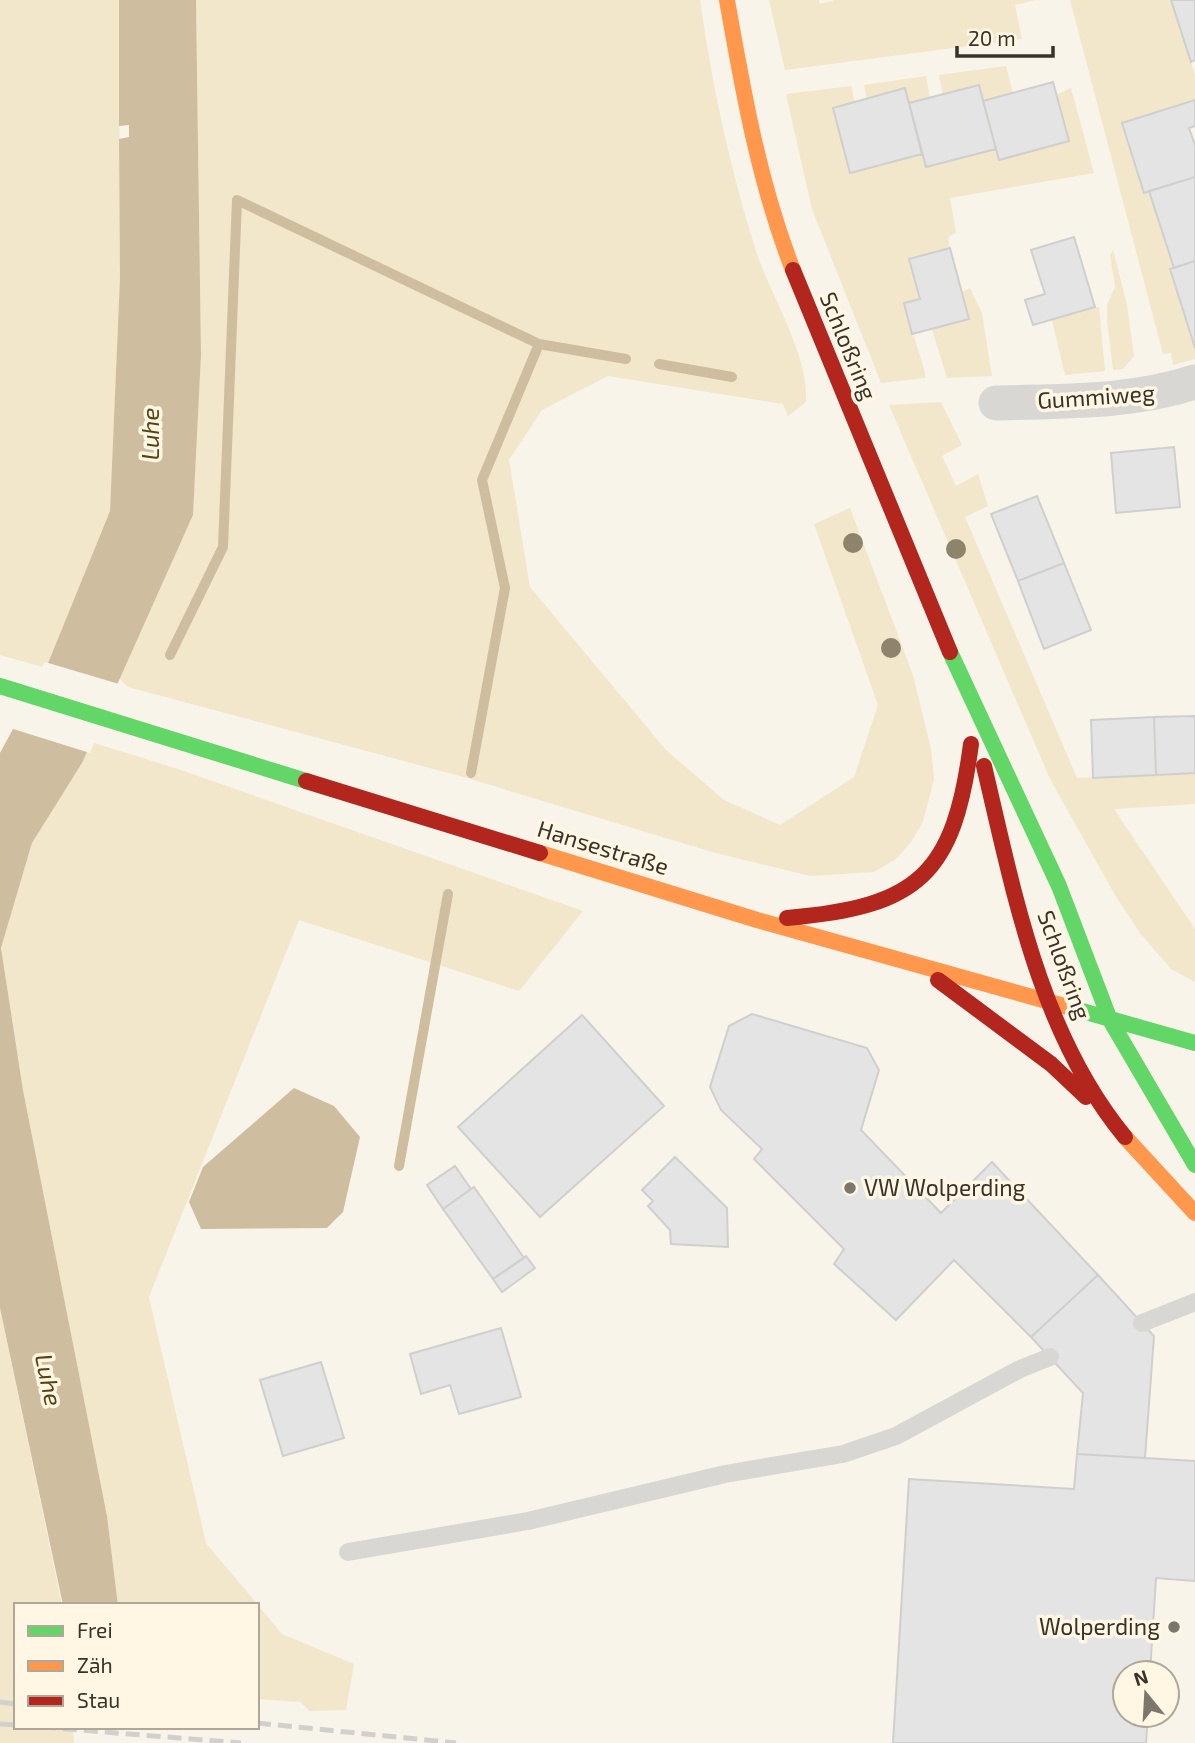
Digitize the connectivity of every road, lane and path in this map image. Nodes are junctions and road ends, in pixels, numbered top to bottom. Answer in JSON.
{"nodes":[{"id":1,"x":727,"y":0,"type":"edge"},
{"id":2,"x":1195,"y":382,"type":"edge"},
{"id":3,"x":996,"y":403,"type":"dead end"},
{"id":4,"x":0,"y":686,"type":"edge"},
{"id":5,"x":968,"y":695,"type":"junction"},
{"id":6,"x":974,"y":721,"type":"junction"},
{"id":7,"x":757,"y":920,"type":"junction"},
{"id":8,"x":919,"y":966,"type":"junction"},
{"id":9,"x":1049,"y":1002,"type":"junction"},
{"id":10,"x":1110,"y":1020,"type":"junction"},
{"id":11,"x":1195,"y":1043,"type":"edge"},
{"id":12,"x":1115,"y":1125,"type":"junction"},
{"id":13,"x":1195,"y":1165,"type":"edge"},
{"id":14,"x":1195,"y":1213,"type":"edge"},
{"id":15,"x":1195,"y":1302,"type":"edge"},
{"id":16,"x":1142,"y":1322,"type":"dead end"},
{"id":17,"x":1050,"y":1357,"type":"dead end"},
{"id":18,"x":348,"y":1552,"type":"dead end"}],
"edges":[{"from":1,"to":5,"type":"main road","name":"Schloßring"},
{"from":2,"to":3,"type":"street","name":"Gummiweg"},
{"from":4,"to":7,"type":"main road","name":"Hansestraße"},
{"from":5,"to":6,"type":"main road","name":"Schloßring"},
{"from":5,"to":10,"type":"main road","name":"Schloßring"},
{"from":6,"to":7,"type":"main road"},
{"from":6,"to":9,"type":"main road","name":"Schloßring"},
{"from":7,"to":8,"type":"main road","name":"Hansestraße"},
{"from":8,"to":9,"type":"main road","name":"Hansestraße"},
{"from":8,"to":12,"type":"main road"},
{"from":9,"to":10,"type":"main road","name":"Hansestraße"},
{"from":9,"to":12,"type":"main road","name":"Schloßring"},
{"from":10,"to":11,"type":"main road","name":"Hansestraße"},
{"from":10,"to":13,"type":"main road","name":"Schloßring"},
{"from":12,"to":14,"type":"main road","name":"Schloßring"},
{"from":15,"to":16,"type":"lane"},
{"from":17,"to":18,"type":"lane"}]}
